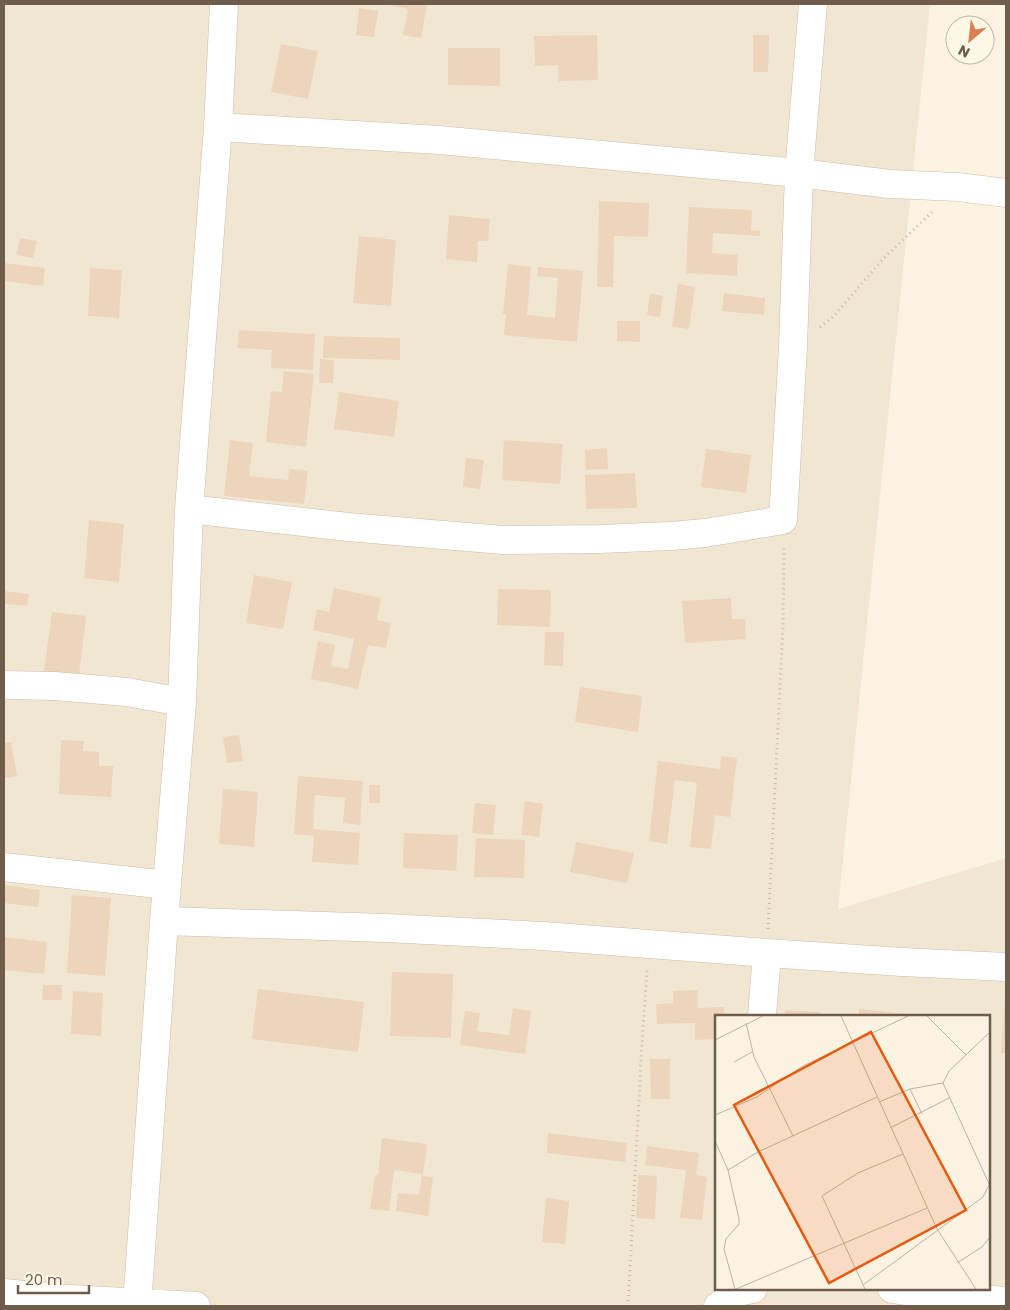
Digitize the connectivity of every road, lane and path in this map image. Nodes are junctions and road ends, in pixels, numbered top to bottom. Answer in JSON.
{"nodes":[{"id":1,"x":224,"y":4,"type":"edge"},
{"id":2,"x":813,"y":4,"type":"edge"},
{"id":3,"x":218,"y":127,"type":"junction"},
{"id":4,"x":799,"y":173,"type":"junction"},
{"id":5,"x":958,"y":187,"type":"junction"},
{"id":6,"x":1006,"y":192,"type":"edge"},
{"id":7,"x":793,"y":347,"type":"junction"},
{"id":8,"x":189,"y":509,"type":"junction"},
{"id":9,"x":783,"y":520,"type":"junction"},
{"id":10,"x":4,"y":685,"type":"edge"},
{"id":11,"x":182,"y":702,"type":"junction"},
{"id":12,"x":4,"y":868,"type":"edge"},
{"id":13,"x":168,"y":885,"type":"junction"},
{"id":14,"x":164,"y":921,"type":"junction"},
{"id":15,"x":649,"y":944,"type":"junction"},
{"id":16,"x":767,"y":954,"type":"junction"},
{"id":17,"x":1006,"y":967,"type":"edge"},
{"id":18,"x":762,"y":1015,"type":"edge"},
{"id":19,"x":899,"y":1290,"type":"edge"},
{"id":20,"x":4,"y":1293,"type":"edge"},
{"id":21,"x":745,"y":1294,"type":"edge"},
{"id":22,"x":1006,"y":1301,"type":"edge"},
{"id":23,"x":137,"y":1305,"type":"edge"},
{"id":24,"x":196,"y":1306,"type":"edge"},
{"id":25,"x":628,"y":1306,"type":"edge"},
{"id":26,"x":718,"y":1306,"type":"edge"}],
"edges":[{"from":1,"to":3,"type":"street"},
{"from":2,"to":4,"type":"street"},
{"from":3,"to":4,"type":"street"},
{"from":3,"to":8,"type":"street"},
{"from":4,"to":5,"type":"street"},
{"from":4,"to":7,"type":"street"},
{"from":5,"to":6,"type":"street"},
{"from":5,"to":7,"type":"path"},
{"from":7,"to":9,"type":"street"},
{"from":8,"to":9,"type":"street"},
{"from":8,"to":11,"type":"street"},
{"from":9,"to":16,"type":"path"},
{"from":10,"to":11,"type":"street"},
{"from":11,"to":13,"type":"street"},
{"from":12,"to":13,"type":"street"},
{"from":13,"to":14,"type":"street"},
{"from":14,"to":15,"type":"street"},
{"from":14,"to":23,"type":"street"},
{"from":15,"to":16,"type":"street"},
{"from":15,"to":25,"type":"path"},
{"from":16,"to":17,"type":"street"},
{"from":16,"to":18,"type":"street"},
{"from":19,"to":22,"type":"street"},
{"from":20,"to":23,"type":"street"},
{"from":21,"to":26,"type":"street"},
{"from":23,"to":24,"type":"street"}]}
